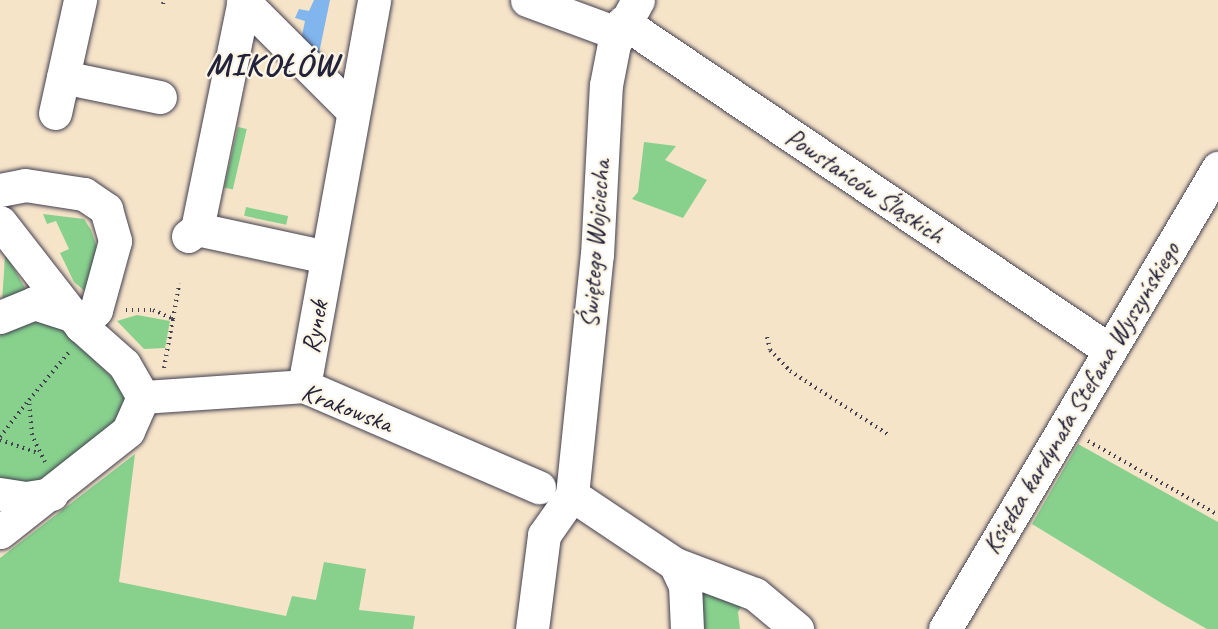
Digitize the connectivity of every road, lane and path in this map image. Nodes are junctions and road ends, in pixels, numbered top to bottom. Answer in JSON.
{"nodes":[{"id":1,"x":80,"y":0,"type":"edge"},
{"id":2,"x":245,"y":0,"type":"edge"},
{"id":3,"x":374,"y":0,"type":"edge"},
{"id":4,"x":527,"y":0,"type":"edge"},
{"id":5,"x":621,"y":17,"type":"edge"},
{"id":6,"x":63,"y":77,"type":"junction"},
{"id":7,"x":160,"y":97,"type":"dead end"},
{"id":8,"x":351,"y":108,"type":"junction"},
{"id":9,"x":55,"y":113,"type":"dead end"},
{"id":10,"x":1218,"y":168,"type":"edge"},
{"id":11,"x":0,"y":190,"type":"edge"},
{"id":12,"x":0,"y":222,"type":"edge"},
{"id":13,"x":325,"y":262,"type":"junction"},
{"id":14,"x":179,"y":284,"type":"dead end"},
{"id":15,"x":120,"y":312,"type":"dead end"},
{"id":16,"x":0,"y":317,"type":"edge"},
{"id":17,"x":173,"y":319,"type":"junction"},
{"id":18,"x":78,"y":328,"type":"junction"},
{"id":19,"x":767,"y":337,"type":"dead end"},
{"id":20,"x":1108,"y":349,"type":"junction"},
{"id":21,"x":304,"y":386,"type":"junction"},
{"id":22,"x":156,"y":396,"type":"junction"},
{"id":23,"x":28,"y":400,"type":"junction"},
{"id":24,"x":1076,"y":434,"type":"dead end"},
{"id":25,"x":889,"y":435,"type":"dead end"},
{"id":26,"x":0,"y":438,"type":"edge"},
{"id":27,"x":38,"y":454,"type":"junction"},
{"id":28,"x":52,"y":481,"type":"junction"},
{"id":29,"x":539,"y":487,"type":"dead end"},
{"id":30,"x":0,"y":494,"type":"edge"},
{"id":31,"x":572,"y":495,"type":"junction"},
{"id":32,"x":1218,"y":515,"type":"edge"},
{"id":33,"x":0,"y":532,"type":"edge"},
{"id":34,"x":675,"y":564,"type":"junction"},
{"id":35,"x":532,"y":629,"type":"edge"},
{"id":36,"x":687,"y":629,"type":"edge"},
{"id":37,"x":797,"y":629,"type":"edge"},
{"id":38,"x":945,"y":629,"type":"edge"}],
"edges":[{"from":1,"to":6,"type":"street"},
{"from":2,"to":8,"type":"street"},
{"from":2,"to":13,"type":"street"},
{"from":3,"to":8,"type":"street","name":"Rynek"},
{"from":4,"to":5,"type":"street","name":"Powstańców Śląskich"},
{"from":5,"to":20,"type":"street","name":"Powstańców Śląskich"},
{"from":5,"to":31,"type":"street","name":"Świętego Wojciecha"},
{"from":6,"to":7,"type":"street"},
{"from":6,"to":9,"type":"street"},
{"from":8,"to":13,"type":"street","name":"Rynek"},
{"from":10,"to":20,"type":"street","name":"Księdza kardynała Stefana Wyszyńskiego"},
{"from":11,"to":18,"type":"street"},
{"from":12,"to":18,"type":"street"},
{"from":13,"to":21,"type":"street","name":"Rynek"},
{"from":14,"to":17,"type":"path"},
{"from":15,"to":17,"type":"path"},
{"from":16,"to":18,"type":"street"},
{"from":17,"to":22,"type":"path"},
{"from":18,"to":22,"type":"street"},
{"from":18,"to":23,"type":"path"},
{"from":19,"to":25,"type":"path"},
{"from":20,"to":38,"type":"street","name":"Księdza kardynała Stefana Wyszyńskiego"},
{"from":21,"to":22,"type":"street","name":"Krakowska"},
{"from":21,"to":29,"type":"street","name":"Krakowska"},
{"from":22,"to":28,"type":"street"},
{"from":23,"to":26,"type":"path"},
{"from":23,"to":27,"type":"path"},
{"from":24,"to":32,"type":"path"},
{"from":26,"to":27,"type":"path"},
{"from":27,"to":28,"type":"path"},
{"from":28,"to":30,"type":"street"},
{"from":28,"to":33,"type":"street"},
{"from":31,"to":34,"type":"street"},
{"from":31,"to":35,"type":"street"},
{"from":34,"to":36,"type":"street"},
{"from":34,"to":37,"type":"street"}]}
